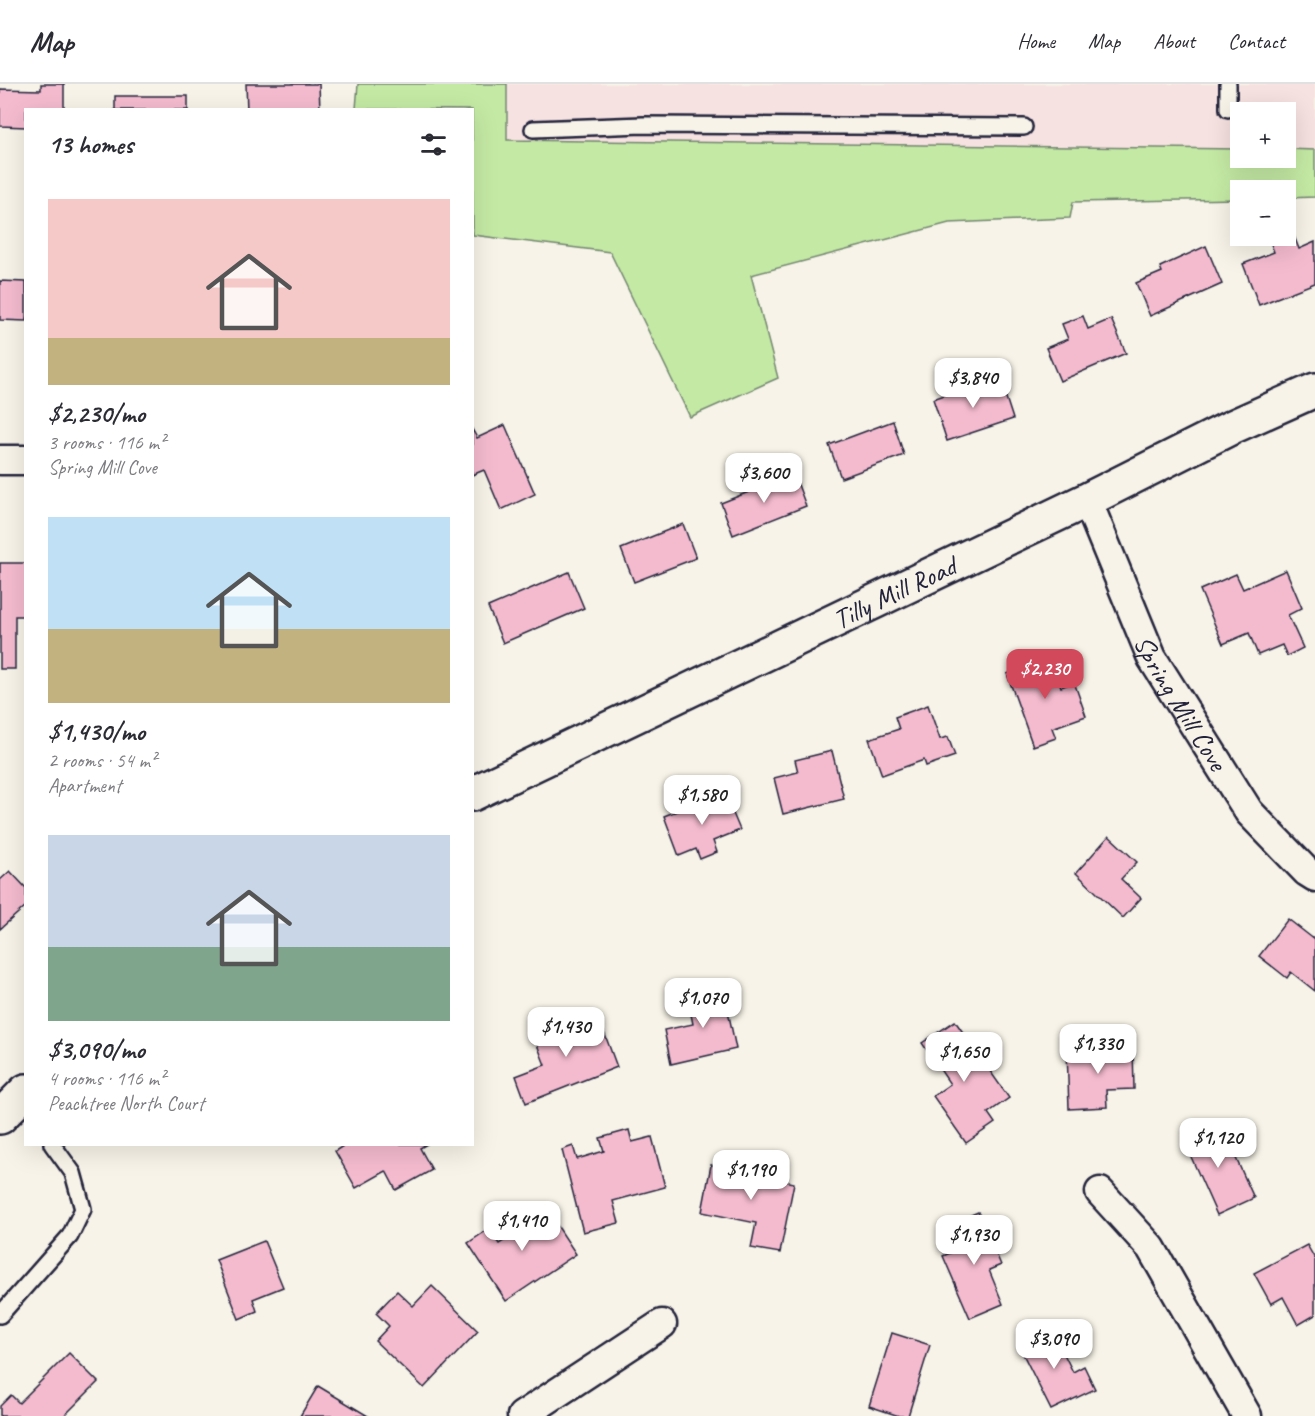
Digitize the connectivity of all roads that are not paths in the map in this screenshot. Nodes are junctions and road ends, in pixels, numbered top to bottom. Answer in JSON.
{"nodes":[{"id":1,"x":1228,"y":84,"type":"edge"},
{"id":2,"x":1228,"y":109,"type":"dead end"},
{"id":3,"x":1024,"y":128,"type":"dead end"},
{"id":4,"x":533,"y":129,"type":"dead end"},
{"id":5,"x":1315,"y":390,"type":"edge"},
{"id":6,"x":0,"y":460,"type":"edge"},
{"id":7,"x":24,"y":460,"type":"edge"},
{"id":8,"x":1087,"y":500,"type":"junction"},
{"id":9,"x":474,"y":793,"type":"edge"},
{"id":10,"x":1315,"y":877,"type":"edge"},
{"id":11,"x":53,"y":1146,"type":"edge"},
{"id":12,"x":1100,"y":1192,"type":"dead end"},
{"id":13,"x":0,"y":1315,"type":"edge"},
{"id":14,"x":662,"y":1324,"type":"dead end"},
{"id":15,"x":522,"y":1416,"type":"edge"},
{"id":16,"x":1247,"y":1416,"type":"edge"}],
"edges":[{"from":1,"to":2,"type":"lane"},
{"from":3,"to":4,"type":"lane"},
{"from":5,"to":8,"type":"street","name":"Tilly Mill Road"},
{"from":6,"to":7,"type":"street"},
{"from":8,"to":9,"type":"street","name":"Tilly Mill Road"},
{"from":8,"to":10,"type":"street","name":"Spring Mill Cove"},
{"from":11,"to":13,"type":"lane"},
{"from":12,"to":16,"type":"street"},
{"from":14,"to":15,"type":"street"}]}
